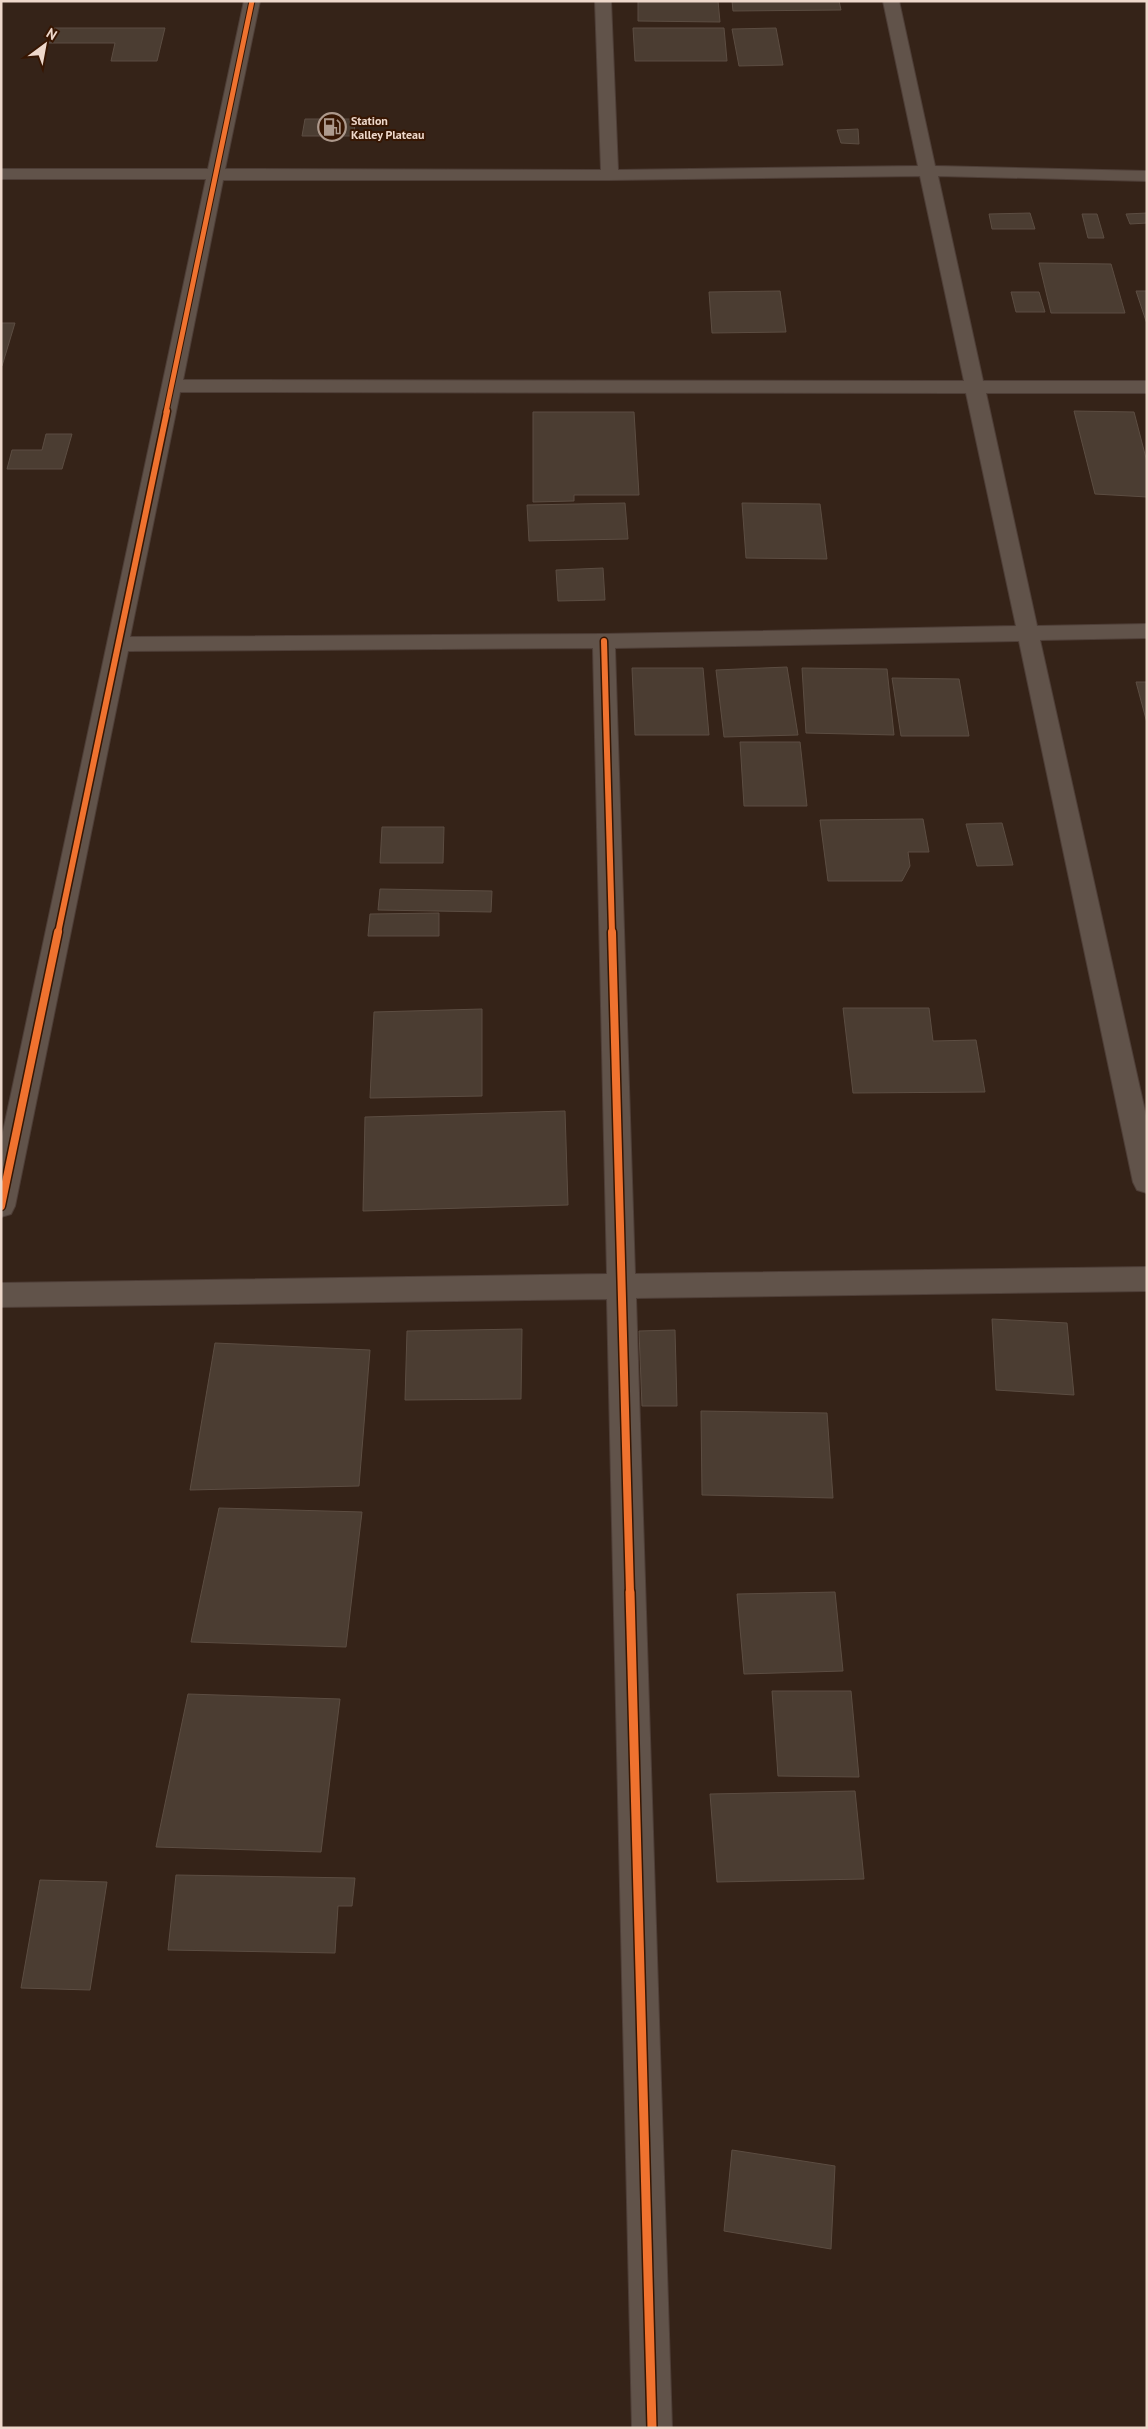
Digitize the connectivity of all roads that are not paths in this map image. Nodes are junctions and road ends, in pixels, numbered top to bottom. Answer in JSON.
{"nodes":[{"id":1,"x":252,"y":1,"type":"edge"},
{"id":2,"x":603,"y":1,"type":"edge"},
{"id":3,"x":891,"y":1,"type":"edge"},
{"id":4,"x":928,"y":171,"type":"junction"},
{"id":5,"x":1,"y":174,"type":"edge"},
{"id":6,"x":216,"y":174,"type":"junction"},
{"id":7,"x":610,"y":175,"type":"junction"},
{"id":8,"x":1147,"y":176,"type":"edge"},
{"id":9,"x":172,"y":386,"type":"junction"},
{"id":10,"x":1147,"y":387,"type":"edge"},
{"id":11,"x":975,"y":388,"type":"junction"},
{"id":12,"x":1147,"y":631,"type":"edge"},
{"id":13,"x":1028,"y":634,"type":"junction"},
{"id":14,"x":604,"y":641,"type":"junction"},
{"id":15,"x":118,"y":644,"type":"junction"},
{"id":16,"x":1147,"y":1182,"type":"edge"},
{"id":17,"x":1,"y":1206,"type":"edge"},
{"id":18,"x":1147,"y":1279,"type":"edge"},
{"id":19,"x":621,"y":1287,"type":"junction"},
{"id":20,"x":1,"y":1295,"type":"edge"},
{"id":21,"x":652,"y":2428,"type":"edge"}],
"edges":[{"from":1,"to":6,"type":"street"},
{"from":2,"to":7,"type":"street"},
{"from":3,"to":4,"type":"street"},
{"from":4,"to":7,"type":"street"},
{"from":4,"to":8,"type":"street"},
{"from":4,"to":11,"type":"street"},
{"from":5,"to":6,"type":"street"},
{"from":6,"to":7,"type":"street"},
{"from":6,"to":9,"type":"street"},
{"from":9,"to":11,"type":"street"},
{"from":9,"to":15,"type":"street"},
{"from":10,"to":11,"type":"street"},
{"from":11,"to":13,"type":"street"},
{"from":12,"to":13,"type":"street"},
{"from":13,"to":14,"type":"street"},
{"from":13,"to":16,"type":"street"},
{"from":14,"to":15,"type":"street"},
{"from":14,"to":19,"type":"street"},
{"from":15,"to":17,"type":"street"},
{"from":18,"to":19,"type":"street"},
{"from":19,"to":20,"type":"street"},
{"from":19,"to":21,"type":"street"}]}
